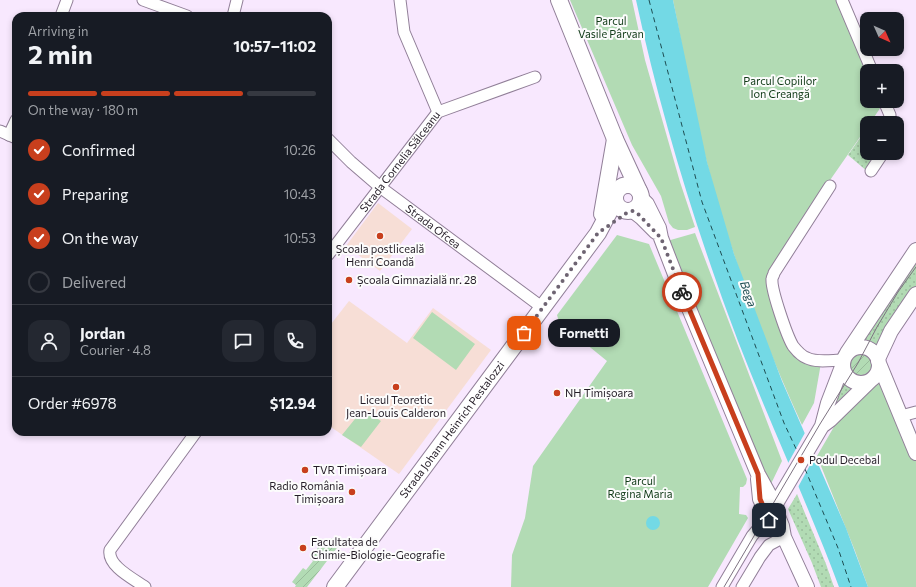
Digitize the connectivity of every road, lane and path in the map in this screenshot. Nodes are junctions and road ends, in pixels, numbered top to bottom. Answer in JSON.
{"nodes":[{"id":1,"x":67,"y":0,"type":"edge"},
{"id":2,"x":143,"y":0,"type":"edge"},
{"id":3,"x":237,"y":0,"type":"edge"},
{"id":4,"x":400,"y":0,"type":"edge"},
{"id":5,"x":559,"y":0,"type":"edge"},
{"id":6,"x":842,"y":0,"type":"edge"},
{"id":7,"x":62,"y":12,"type":"edge"},
{"id":8,"x":176,"y":12,"type":"edge"},
{"id":9,"x":234,"y":12,"type":"edge"},
{"id":10,"x":869,"y":64,"type":"edge"},
{"id":11,"x":535,"y":77,"type":"dead end"},
{"id":12,"x":438,"y":112,"type":"junction"},
{"id":13,"x":615,"y":139,"type":"junction"},
{"id":14,"x":332,"y":143,"type":"edge"},
{"id":15,"x":878,"y":160,"type":"edge"},
{"id":16,"x":871,"y":171,"type":"dead end"},
{"id":17,"x":830,"y":186,"type":"dead end"},
{"id":18,"x":380,"y":187,"type":"junction"},
{"id":19,"x":617,"y":195,"type":"junction"},
{"id":20,"x":635,"y":203,"type":"junction"},
{"id":21,"x":598,"y":233,"type":"junction"},
{"id":22,"x":660,"y":233,"type":"junction"},
{"id":23,"x":332,"y":250,"type":"edge"},
{"id":24,"x":916,"y":250,"type":"edge"},
{"id":25,"x":916,"y":294,"type":"edge"},
{"id":26,"x":543,"y":308,"type":"junction"},
{"id":27,"x":844,"y":359,"type":"junction"},
{"id":28,"x":878,"y":360,"type":"junction"},
{"id":29,"x":874,"y":377,"type":"junction"},
{"id":30,"x":890,"y":389,"type":"junction"},
{"id":31,"x":916,"y":412,"type":"edge"},
{"id":32,"x":901,"y":416,"type":"junction"},
{"id":33,"x":822,"y":426,"type":"junction"},
{"id":34,"x":193,"y":436,"type":"edge"},
{"id":35,"x":916,"y":453,"type":"edge"},
{"id":36,"x":774,"y":507,"type":"junction"},
{"id":37,"x":784,"y":537,"type":"junction"},
{"id":38,"x":145,"y":587,"type":"edge"},
{"id":39,"x":335,"y":587,"type":"edge"},
{"id":40,"x":722,"y":587,"type":"edge"},
{"id":41,"x":742,"y":587,"type":"edge"},
{"id":42,"x":807,"y":587,"type":"edge"}],
"edges":[{"from":1,"to":7,"type":"street"},
{"from":2,"to":8,"type":"street"},
{"from":3,"to":9,"type":"street"},
{"from":4,"to":12,"type":"street"},
{"from":5,"to":13,"type":"main road"},
{"from":6,"to":10,"type":"street"},
{"from":11,"to":12,"type":"street","name":"Strada Cornelia Sălceanu"},
{"from":12,"to":18,"type":"street","name":"Strada Cornelia Sălceanu"},
{"from":13,"to":19,"type":"main road"},
{"from":13,"to":20,"type":"main road"},
{"from":13,"to":21,"type":"main road"},
{"from":13,"to":22,"type":"street"},
{"from":14,"to":18,"type":"street","name":"Strada Ofcea"},
{"from":15,"to":16,"type":"street"},
{"from":17,"to":27,"type":"street"},
{"from":18,"to":23,"type":"street","name":"Strada Cornelia Sălceanu"},
{"from":18,"to":26,"type":"street","name":"Strada Ofcea"},
{"from":19,"to":20,"type":"main road"},
{"from":19,"to":20,"type":"main road"},
{"from":19,"to":21,"type":"main road","name":"Strada Johann Heinrich Pestalozzi"},
{"from":20,"to":21,"type":"main road","name":"Strada Johann Heinrich Pestalozzi"},
{"from":20,"to":22,"type":"street"},
{"from":21,"to":26,"type":"main road","name":"Strada Johann Heinrich Pestalozzi"},
{"from":22,"to":36,"type":"street"},
{"from":24,"to":27,"type":"street"},
{"from":25,"to":28,"type":"street"},
{"from":26,"to":39,"type":"main road","name":"Strada Johann Heinrich Pestalozzi"},
{"from":27,"to":28,"type":"street"},
{"from":27,"to":29,"type":"street"},
{"from":27,"to":33,"type":"street"},
{"from":28,"to":29,"type":"street"},
{"from":28,"to":30,"type":"street"},
{"from":29,"to":30,"type":"street"},
{"from":29,"to":33,"type":"street"},
{"from":30,"to":32,"type":"street"},
{"from":31,"to":32,"type":"street"},
{"from":32,"to":35,"type":"street"},
{"from":33,"to":36,"type":"street"},
{"from":34,"to":38,"type":"street"},
{"from":36,"to":37,"type":"street"},
{"from":36,"to":40,"type":"street"},
{"from":37,"to":41,"type":"street"},
{"from":37,"to":42,"type":"street"}]}
